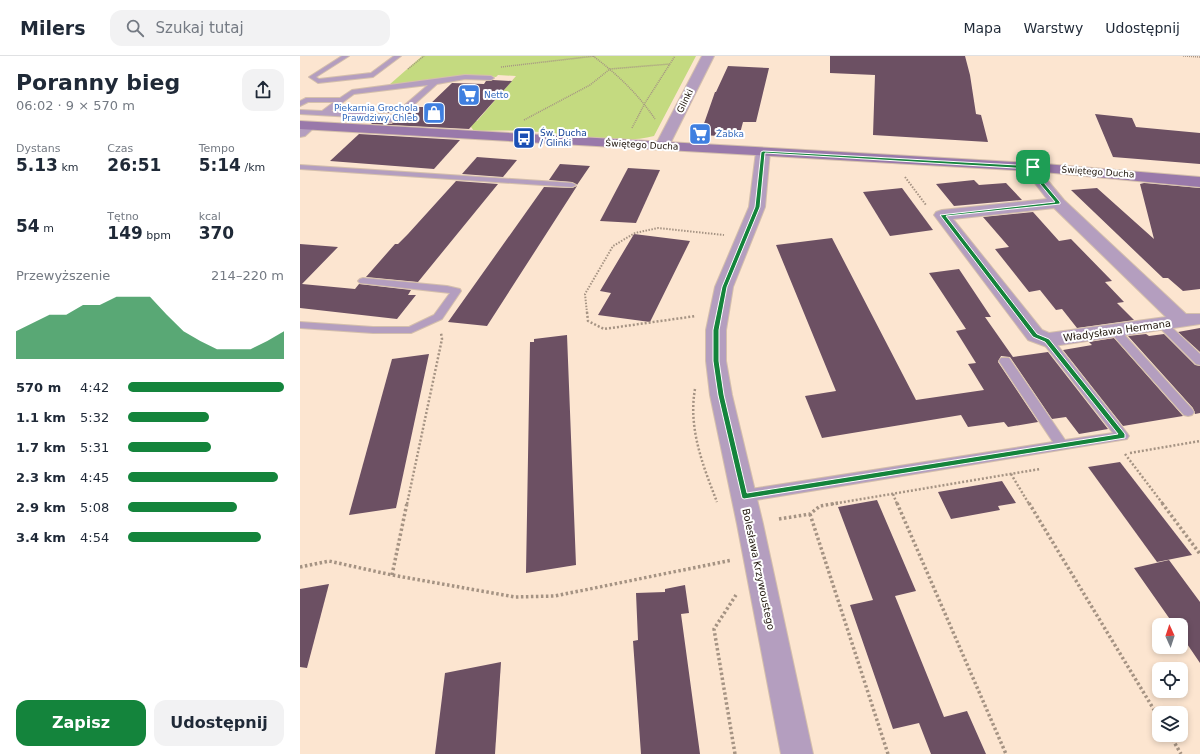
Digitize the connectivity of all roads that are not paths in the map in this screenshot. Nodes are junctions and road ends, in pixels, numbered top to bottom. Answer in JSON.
{"nodes":[{"id":1,"x":346,"y":56,"type":"edge"},
{"id":2,"x":398,"y":56,"type":"edge"},
{"id":3,"x":708,"y":56,"type":"edge"},
{"id":4,"x":490,"y":78,"type":"dead end"},
{"id":5,"x":435,"y":82,"type":"junction"},
{"id":6,"x":340,"y":100,"type":"junction"},
{"id":7,"x":300,"y":104,"type":"edge"},
{"id":8,"x":300,"y":112,"type":"edge"},
{"id":9,"x":324,"y":113,"type":"junction"},
{"id":10,"x":395,"y":117,"type":"junction"},
{"id":11,"x":303,"y":128,"type":"edge"},
{"id":12,"x":380,"y":130,"type":"junction"},
{"id":13,"x":662,"y":146,"type":"junction"},
{"id":14,"x":763,"y":152,"type":"junction"},
{"id":15,"x":300,"y":167,"type":"edge"},
{"id":16,"x":1033,"y":167,"type":"junction"},
{"id":17,"x":1200,"y":182,"type":"edge"},
{"id":18,"x":572,"y":185,"type":"dead end"},
{"id":19,"x":1058,"y":203,"type":"junction"},
{"id":20,"x":363,"y":280,"type":"dead end"},
{"id":21,"x":1162,"y":324,"type":"junction"},
{"id":22,"x":300,"y":325,"type":"edge"},
{"id":23,"x":1115,"y":331,"type":"junction"},
{"id":24,"x":1047,"y":340,"type":"junction"},
{"id":25,"x":1005,"y":361,"type":"dead end"},
{"id":26,"x":1200,"y":361,"type":"edge"},
{"id":27,"x":1188,"y":412,"type":"dead end"},
{"id":28,"x":1062,"y":446,"type":"junction"},
{"id":29,"x":744,"y":496,"type":"junction"},
{"id":30,"x":796,"y":754,"type":"edge"}],
"edges":[{"from":1,"to":2,"type":"lane"},
{"from":3,"to":13,"type":"street","name":"Glinki"},
{"from":4,"to":5,"type":"lane"},
{"from":5,"to":6,"type":"lane"},
{"from":5,"to":10,"type":"lane"},
{"from":6,"to":7,"type":"lane"},
{"from":6,"to":9,"type":"lane"},
{"from":8,"to":9,"type":"lane"},
{"from":9,"to":10,"type":"lane"},
{"from":10,"to":12,"type":"lane"},
{"from":11,"to":12,"type":"main road","name":"Świętego Ducha"},
{"from":12,"to":13,"type":"main road","name":"Świętego Ducha"},
{"from":13,"to":14,"type":"main road","name":"Świętego Ducha"},
{"from":14,"to":16,"type":"main road","name":"Świętego Ducha"},
{"from":14,"to":29,"type":"street","name":"Bolesława Krzywoustego"},
{"from":15,"to":18,"type":"lane"},
{"from":16,"to":17,"type":"main road","name":"Świętego Ducha"},
{"from":16,"to":19,"type":"street","name":"Władysława Hermana"},
{"from":19,"to":21,"type":"street","name":"Władysława Hermana"},
{"from":19,"to":24,"type":"street"},
{"from":20,"to":22,"type":"lane"},
{"from":21,"to":23,"type":"street","name":"Władysława Hermana"},
{"from":21,"to":26,"type":"lane"},
{"from":23,"to":24,"type":"street","name":"Władysława Hermana"},
{"from":23,"to":27,"type":"lane"},
{"from":24,"to":28,"type":"lane"},
{"from":25,"to":28,"type":"lane"},
{"from":28,"to":29,"type":"lane"},
{"from":29,"to":30,"type":"street","name":"Bolesława Krzywoustego"}]}
